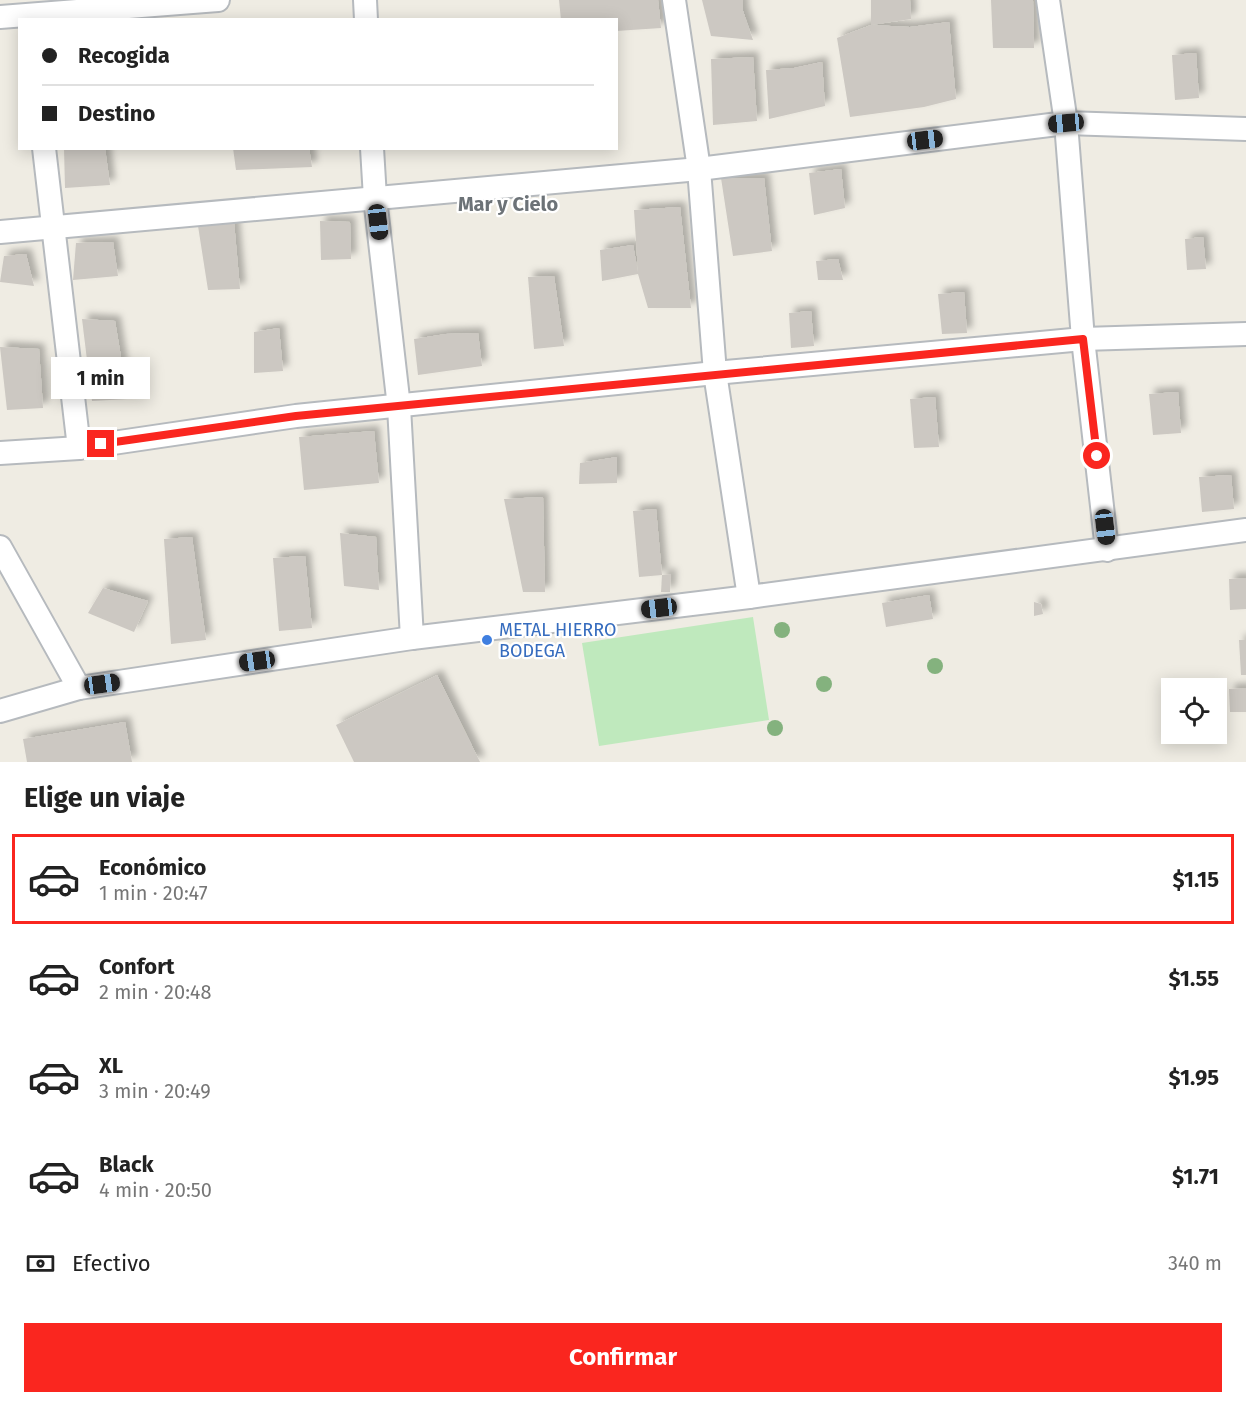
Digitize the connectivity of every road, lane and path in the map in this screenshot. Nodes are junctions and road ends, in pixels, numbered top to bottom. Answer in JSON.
{"nodes":[{"id":1,"x":218,"y":0,"type":"edge"},
{"id":2,"x":364,"y":0,"type":"edge"},
{"id":3,"x":674,"y":0,"type":"edge"},
{"id":4,"x":1048,"y":0,"type":"edge"},
{"id":5,"x":28,"y":11,"type":"edge"},
{"id":6,"x":0,"y":17,"type":"edge"},
{"id":7,"x":366,"y":18,"type":"edge"},
{"id":8,"x":1066,"y":123,"type":"junction"},
{"id":9,"x":1246,"y":129,"type":"edge"},
{"id":10,"x":44,"y":150,"type":"edge"},
{"id":11,"x":372,"y":150,"type":"edge"},
{"id":12,"x":699,"y":169,"type":"junction"},
{"id":13,"x":375,"y":198,"type":"junction"},
{"id":14,"x":53,"y":227,"type":"junction"},
{"id":15,"x":0,"y":232,"type":"edge"},
{"id":16,"x":1246,"y":334,"type":"edge"},
{"id":17,"x":1083,"y":339,"type":"junction"},
{"id":18,"x":716,"y":373,"type":"junction"},
{"id":19,"x":399,"y":407,"type":"junction"},
{"id":20,"x":79,"y":448,"type":"junction"},
{"id":21,"x":0,"y":453,"type":"edge"},
{"id":22,"x":1246,"y":530,"type":"edge"},
{"id":23,"x":0,"y":547,"type":"edge"},
{"id":24,"x":1107,"y":550,"type":"junction"},
{"id":25,"x":749,"y":597,"type":"junction"},
{"id":26,"x":412,"y":638,"type":"junction"},
{"id":27,"x":79,"y":688,"type":"junction"},
{"id":28,"x":0,"y":711,"type":"edge"}],
"edges":[{"from":1,"to":5,"type":"street"},
{"from":2,"to":7,"type":"street"},
{"from":3,"to":12,"type":"street"},
{"from":4,"to":8,"type":"street"},
{"from":5,"to":6,"type":"street"},
{"from":8,"to":9,"type":"street"},
{"from":8,"to":12,"type":"street"},
{"from":8,"to":17,"type":"street"},
{"from":10,"to":14,"type":"street"},
{"from":11,"to":13,"type":"street"},
{"from":12,"to":13,"type":"street"},
{"from":12,"to":18,"type":"street"},
{"from":13,"to":14,"type":"street"},
{"from":13,"to":19,"type":"street"},
{"from":14,"to":15,"type":"street"},
{"from":14,"to":20,"type":"street"},
{"from":16,"to":17,"type":"street"},
{"from":17,"to":18,"type":"street"},
{"from":17,"to":24,"type":"street"},
{"from":18,"to":19,"type":"street"},
{"from":18,"to":25,"type":"street"},
{"from":19,"to":20,"type":"street"},
{"from":19,"to":26,"type":"street"},
{"from":20,"to":21,"type":"street"},
{"from":22,"to":24,"type":"street"},
{"from":23,"to":27,"type":"street"},
{"from":24,"to":25,"type":"street"},
{"from":25,"to":26,"type":"street"},
{"from":26,"to":27,"type":"street"},
{"from":27,"to":28,"type":"street"}]}
